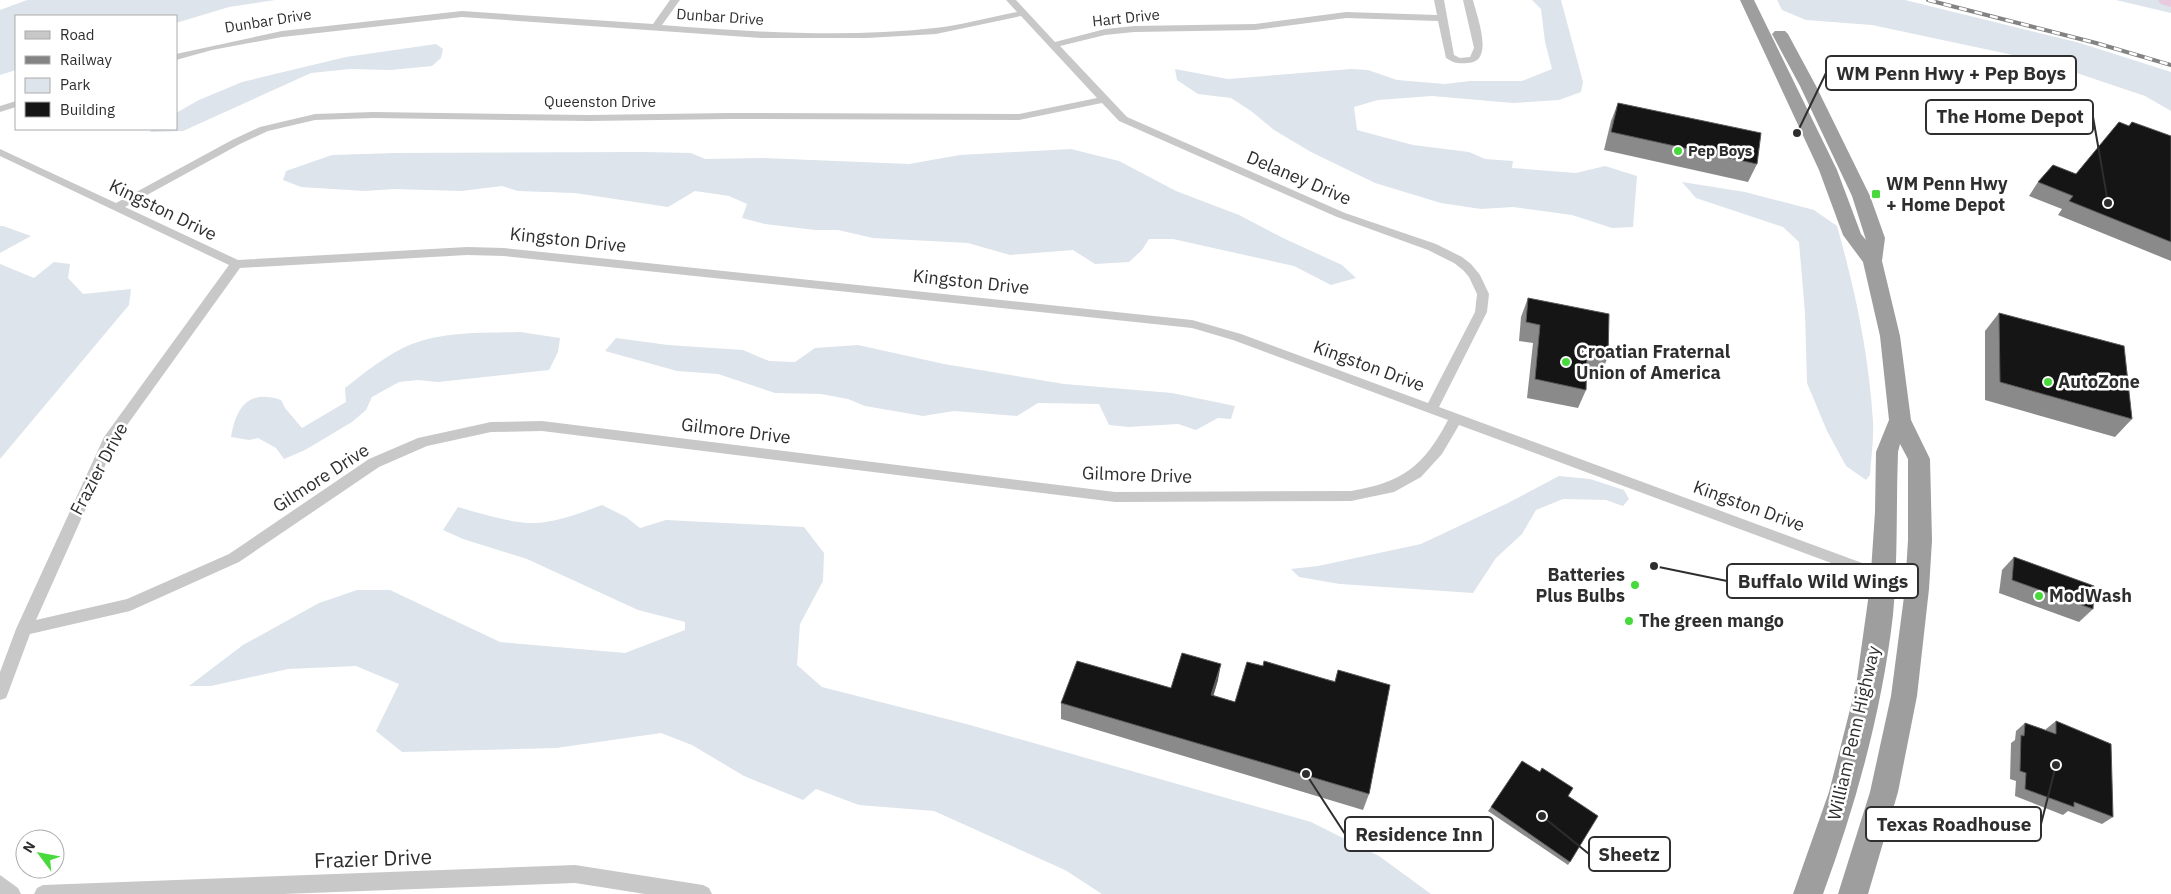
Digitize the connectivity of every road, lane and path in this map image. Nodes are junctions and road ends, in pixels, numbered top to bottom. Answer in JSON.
{"nodes":[{"id":1,"x":676,"y":0,"type":"edge"},
{"id":2,"x":1011,"y":0,"type":"edge"},
{"id":3,"x":1439,"y":0,"type":"edge"},
{"id":4,"x":1468,"y":0,"type":"edge"},
{"id":5,"x":1747,"y":0,"type":"edge"},
{"id":6,"x":1763,"y":0,"type":"edge"},
{"id":7,"x":1023,"y":13,"type":"junction"},
{"id":8,"x":1442,"y":18,"type":"junction"},
{"id":9,"x":656,"y":27,"type":"junction"},
{"id":10,"x":1053,"y":46,"type":"junction"},
{"id":11,"x":178,"y":56,"type":"edge"},
{"id":12,"x":1104,"y":99,"type":"junction"},
{"id":13,"x":15,"y":104,"type":"edge"},
{"id":14,"x":0,"y":109,"type":"edge"},
{"id":15,"x":0,"y":152,"type":"edge"},
{"id":16,"x":115,"y":208,"type":"junction"},
{"id":17,"x":1872,"y":262,"type":"junction"},
{"id":18,"x":236,"y":264,"type":"junction"},
{"id":19,"x":1431,"y":409,"type":"junction"},
{"id":20,"x":1456,"y":418,"type":"junction"},
{"id":21,"x":1900,"y":420,"type":"junction"},
{"id":22,"x":1883,"y":575,"type":"junction"},
{"id":23,"x":1917,"y":589,"type":"junction"},
{"id":24,"x":24,"y":630,"type":"junction"},
{"id":25,"x":0,"y":693,"type":"edge"},
{"id":26,"x":0,"y":884,"type":"edge"},
{"id":27,"x":12,"y":894,"type":"edge"},
{"id":28,"x":43,"y":894,"type":"edge"},
{"id":29,"x":703,"y":894,"type":"edge"},
{"id":30,"x":1808,"y":894,"type":"edge"},
{"id":31,"x":1853,"y":894,"type":"edge"}],
"edges":[{"from":1,"to":9,"type":"street"},
{"from":2,"to":7,"type":"street","name":"Delaney Drive"},
{"from":3,"to":8,"type":"street"},
{"from":4,"to":8,"type":"street"},
{"from":5,"to":17,"type":"highway","name":"William Penn Highway"},
{"from":6,"to":17,"type":"highway","name":"William Penn Highway"},
{"from":7,"to":9,"type":"street","name":"Dunbar Drive"},
{"from":7,"to":10,"type":"street","name":"Delaney Drive"},
{"from":8,"to":10,"type":"street","name":"Hart Drive"},
{"from":9,"to":11,"type":"street","name":"Dunbar Drive"},
{"from":10,"to":12,"type":"street","name":"Delaney Drive"},
{"from":12,"to":16,"type":"street","name":"Queenston Drive"},
{"from":12,"to":19,"type":"street","name":"Delaney Drive"},
{"from":13,"to":14,"type":"street"},
{"from":15,"to":16,"type":"street","name":"Kingston Drive"},
{"from":16,"to":18,"type":"street","name":"Kingston Drive"},
{"from":17,"to":21,"type":"highway","name":"William Penn Highway"},
{"from":18,"to":19,"type":"street","name":"Kingston Drive"},
{"from":18,"to":24,"type":"street","name":"Frazier Drive"},
{"from":19,"to":20,"type":"street","name":"Kingston Drive"},
{"from":20,"to":22,"type":"street","name":"Kingston Drive"},
{"from":20,"to":24,"type":"street","name":"Gilmore Drive"},
{"from":21,"to":22,"type":"highway","name":"William Penn Highway"},
{"from":21,"to":23,"type":"highway","name":"William Penn Highway"},
{"from":22,"to":23,"type":"street","name":"Kingston Drive"},
{"from":22,"to":30,"type":"highway","name":"William Penn Highway"},
{"from":23,"to":31,"type":"highway","name":"William Penn Highway"},
{"from":24,"to":25,"type":"street","name":"Frazier Drive"},
{"from":26,"to":27,"type":"street"},
{"from":28,"to":29,"type":"street","name":"Frazier Drive"}]}
